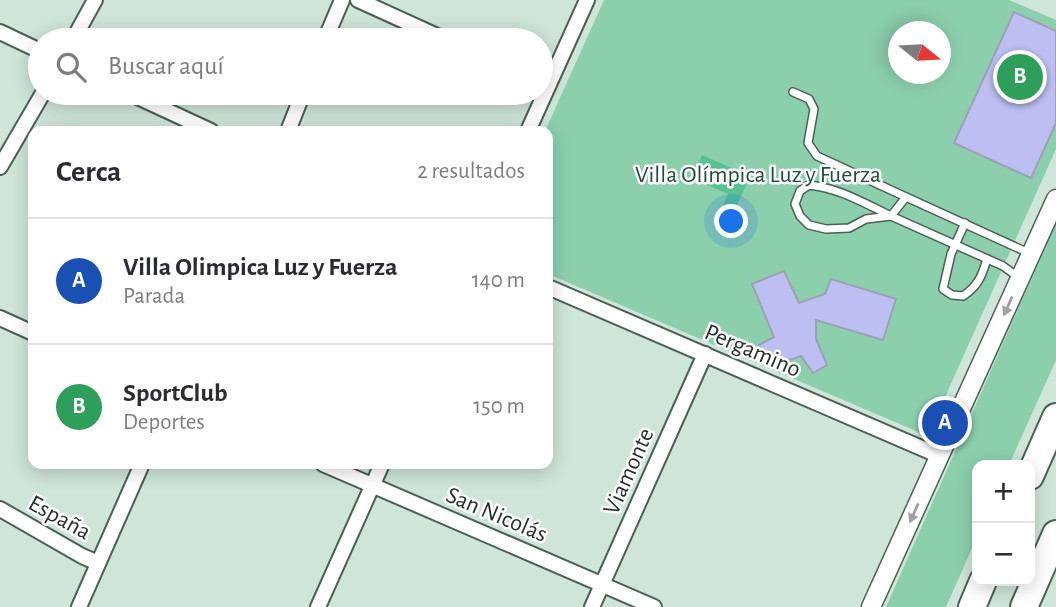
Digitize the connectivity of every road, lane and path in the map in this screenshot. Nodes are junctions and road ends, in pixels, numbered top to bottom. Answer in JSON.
{"nodes":[{"id":1,"x":95,"y":0,"type":"edge"},
{"id":2,"x":342,"y":0,"type":"edge"},
{"id":3,"x":358,"y":0,"type":"edge"},
{"id":4,"x":587,"y":0,"type":"edge"},
{"id":5,"x":80,"y":28,"type":"edge"},
{"id":6,"x":330,"y":28,"type":"edge"},
{"id":7,"x":420,"y":28,"type":"edge"},
{"id":8,"x":0,"y":32,"type":"edge"},
{"id":9,"x":28,"y":45,"type":"edge"},
{"id":10,"x":553,"y":67,"type":"edge"},
{"id":11,"x":793,"y":92,"type":"dead end"},
{"id":12,"x":36,"y":105,"type":"edge"},
{"id":13,"x":155,"y":105,"type":"edge"},
{"id":14,"x":298,"y":105,"type":"edge"},
{"id":15,"x":537,"y":105,"type":"edge"},
{"id":16,"x":200,"y":126,"type":"edge"},
{"id":17,"x":290,"y":126,"type":"edge"},
{"id":18,"x":530,"y":126,"type":"edge"},
{"id":19,"x":0,"y":167,"type":"edge"},
{"id":20,"x":906,"y":197,"type":"junction"},
{"id":21,"x":1056,"y":199,"type":"edge"},
{"id":22,"x":891,"y":216,"type":"junction"},
{"id":23,"x":965,"y":223,"type":"junction"},
{"id":24,"x":955,"y":245,"type":"junction"},
{"id":25,"x":1031,"y":254,"type":"junction"},
{"id":26,"x":987,"y":259,"type":"junction"},
{"id":27,"x":1020,"y":279,"type":"junction"},
{"id":28,"x":553,"y":289,"type":"edge"},
{"id":29,"x":0,"y":317,"type":"edge"},
{"id":30,"x":28,"y":331,"type":"edge"},
{"id":31,"x":705,"y":354,"type":"junction"},
{"id":32,"x":1056,"y":417,"type":"edge"},
{"id":33,"x":940,"y":456,"type":"junction"},
{"id":34,"x":1035,"y":465,"type":"edge"},
{"id":35,"x":140,"y":469,"type":"edge"},
{"id":36,"x":334,"y":469,"type":"edge"},
{"id":37,"x":380,"y":469,"type":"edge"},
{"id":38,"x":372,"y":486,"type":"junction"},
{"id":39,"x":0,"y":509,"type":"edge"},
{"id":40,"x":1056,"y":534,"type":"edge"},
{"id":41,"x":98,"y":563,"type":"junction"},
{"id":42,"x":602,"y":584,"type":"junction"},
{"id":43,"x":981,"y":586,"type":"edge"},
{"id":44,"x":79,"y":607,"type":"edge"},
{"id":45,"x":318,"y":607,"type":"edge"},
{"id":46,"x":592,"y":607,"type":"edge"},
{"id":47,"x":654,"y":607,"type":"edge"},
{"id":48,"x":871,"y":607,"type":"edge"},
{"id":49,"x":972,"y":607,"type":"edge"},
{"id":50,"x":1024,"y":607,"type":"edge"}],
"edges":[{"from":1,"to":5,"type":"street"},
{"from":2,"to":6,"type":"street"},
{"from":3,"to":7,"type":"street"},
{"from":4,"to":10,"type":"street"},
{"from":8,"to":9,"type":"street"},
{"from":11,"to":20,"type":"lane"},
{"from":12,"to":19,"type":"street"},
{"from":13,"to":16,"type":"street"},
{"from":14,"to":17,"type":"street"},
{"from":15,"to":18,"type":"street"},
{"from":20,"to":22,"type":"lane"},
{"from":20,"to":23,"type":"lane"},
{"from":21,"to":25,"type":"street"},
{"from":22,"to":22,"type":"lane"},
{"from":22,"to":24,"type":"lane"},
{"from":23,"to":24,"type":"lane"},
{"from":23,"to":25,"type":"lane"},
{"from":24,"to":26,"type":"lane"},
{"from":24,"to":26,"type":"lane"},
{"from":25,"to":27,"type":"street"},
{"from":26,"to":27,"type":"lane"},
{"from":27,"to":33,"type":"street","one_way":true},
{"from":28,"to":31,"type":"street","name":"Pergamino"},
{"from":29,"to":30,"type":"street"},
{"from":31,"to":33,"type":"street","name":"Pergamino"},
{"from":31,"to":42,"type":"street","name":"Viamonte"},
{"from":32,"to":34,"type":"highway"},
{"from":33,"to":48,"type":"street","one_way":true},
{"from":35,"to":41,"type":"street"},
{"from":36,"to":38,"type":"street","name":"San Nicolás"},
{"from":37,"to":38,"type":"street"},
{"from":38,"to":42,"type":"street","name":"San Nicolás"},
{"from":38,"to":45,"type":"street"},
{"from":39,"to":41,"type":"street","name":"España"},
{"from":40,"to":50,"type":"highway"},
{"from":41,"to":44,"type":"street"},
{"from":42,"to":46,"type":"street","name":"Viamonte"},
{"from":42,"to":47,"type":"street","name":"San Nicolás"},
{"from":43,"to":49,"type":"highway"}]}
